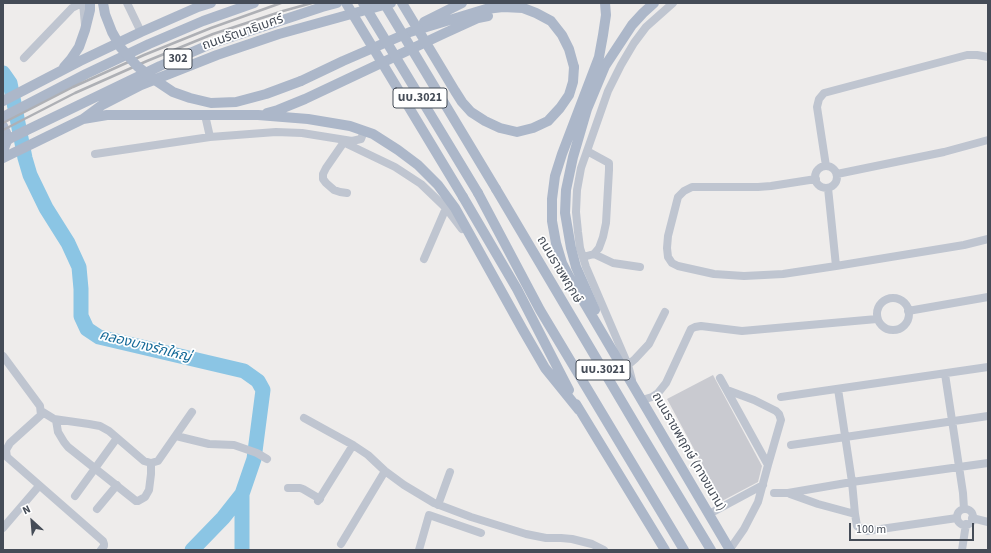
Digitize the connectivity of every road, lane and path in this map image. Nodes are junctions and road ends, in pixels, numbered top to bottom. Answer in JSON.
{"nodes":[{"id":1,"x":82,"y":3,"type":"edge"},
{"id":2,"x":90,"y":3,"type":"edge"},
{"id":3,"x":103,"y":3,"type":"edge"},
{"id":4,"x":127,"y":3,"type":"edge"},
{"id":5,"x":190,"y":3,"type":"edge"},
{"id":6,"x":211,"y":3,"type":"edge"},
{"id":7,"x":254,"y":3,"type":"edge"},
{"id":8,"x":337,"y":3,"type":"edge"},
{"id":9,"x":346,"y":3,"type":"edge"},
{"id":10,"x":363,"y":3,"type":"edge"},
{"id":11,"x":384,"y":3,"type":"edge"},
{"id":12,"x":391,"y":3,"type":"edge"},
{"id":13,"x":402,"y":3,"type":"edge"},
{"id":14,"x":462,"y":3,"type":"edge"},
{"id":15,"x":605,"y":3,"type":"edge"},
{"id":16,"x":654,"y":3,"type":"edge"},
{"id":17,"x":673,"y":3,"type":"edge"},
{"id":18,"x":523,"y":8,"type":"junction"},
{"id":19,"x":153,"y":26,"type":"junction"},
{"id":20,"x":85,"y":30,"type":"junction"},
{"id":21,"x":141,"y":32,"type":"junction"},
{"id":22,"x":379,"y":45,"type":"junction"},
{"id":23,"x":988,"y":56,"type":"edge"},
{"id":24,"x":24,"y":58,"type":"dead end"},
{"id":25,"x":60,"y":72,"type":"junction"},
{"id":26,"x":3,"y":101,"type":"edge"},
{"id":27,"x":205,"y":115,"type":"junction"},
{"id":28,"x":258,"y":115,"type":"junction"},
{"id":29,"x":3,"y":117,"type":"edge"},
{"id":30,"x":83,"y":118,"type":"junction"},
{"id":31,"x":3,"y":126,"type":"edge"},
{"id":32,"x":364,"y":131,"type":"junction"},
{"id":33,"x":210,"y":137,"type":"junction"},
{"id":34,"x":988,"y":140,"type":"edge"},
{"id":35,"x":341,"y":141,"type":"junction"},
{"id":36,"x":3,"y":142,"type":"edge"},
{"id":37,"x":3,"y":151,"type":"edge"},
{"id":38,"x":587,"y":151,"type":"junction"},
{"id":39,"x":95,"y":154,"type":"dead end"},
{"id":40,"x":3,"y":158,"type":"edge"},
{"id":41,"x":826,"y":166,"type":"junction"},
{"id":42,"x":837,"y":174,"type":"junction"},
{"id":43,"x":816,"y":179,"type":"junction"},
{"id":44,"x":828,"y":188,"type":"junction"},
{"id":45,"x":347,"y":193,"type":"dead end"},
{"id":46,"x":446,"y":208,"type":"junction"},
{"id":47,"x":988,"y":239,"type":"edge"},
{"id":48,"x":594,"y":254,"type":"junction"},
{"id":49,"x":482,"y":256,"type":"junction"},
{"id":50,"x":583,"y":257,"type":"junction"},
{"id":51,"x":424,"y":259,"type":"dead end"},
{"id":52,"x":836,"y":266,"type":"junction"},
{"id":53,"x":640,"y":267,"type":"dead end"},
{"id":54,"x":988,"y":297,"type":"edge"},
{"id":55,"x":908,"y":311,"type":"junction"},
{"id":56,"x":665,"y":312,"type":"dead end"},
{"id":57,"x":878,"y":319,"type":"junction"},
{"id":58,"x":3,"y":356,"type":"edge"},
{"id":59,"x":626,"y":366,"type":"junction"},
{"id":60,"x":988,"y":367,"type":"edge"},
{"id":61,"x":945,"y":374,"type":"junction"},
{"id":62,"x":720,"y":378,"type":"dead end"},
{"id":63,"x":838,"y":389,"type":"junction"},
{"id":64,"x":727,"y":390,"type":"junction"},
{"id":65,"x":781,"y":397,"type":"dead end"},
{"id":66,"x":642,"y":400,"type":"junction"},
{"id":67,"x":579,"y":410,"type":"junction"},
{"id":68,"x":41,"y":411,"type":"junction"},
{"id":69,"x":192,"y":412,"type":"dead end"},
{"id":70,"x":988,"y":416,"type":"edge"},
{"id":71,"x":304,"y":418,"type":"dead end"},
{"id":72,"x":56,"y":420,"type":"junction"},
{"id":73,"x":952,"y":421,"type":"junction"},
{"id":74,"x":176,"y":436,"type":"junction"},
{"id":75,"x":117,"y":438,"type":"junction"},
{"id":76,"x":845,"y":438,"type":"junction"},
{"id":77,"x":353,"y":445,"type":"junction"},
{"id":78,"x":791,"y":445,"type":"dead end"},
{"id":79,"x":267,"y":459,"type":"dead end"},
{"id":80,"x":152,"y":463,"type":"junction"},
{"id":81,"x":988,"y":463,"type":"edge"},
{"id":82,"x":768,"y":465,"type":"junction"},
{"id":83,"x":95,"y":468,"type":"junction"},
{"id":84,"x":958,"y":468,"type":"junction"},
{"id":85,"x":385,"y":471,"type":"junction"},
{"id":86,"x":450,"y":472,"type":"dead end"},
{"id":87,"x":852,"y":482,"type":"junction"},
{"id":88,"x":117,"y":485,"type":"junction"},
{"id":89,"x":763,"y":485,"type":"junction"},
{"id":90,"x":40,"y":486,"type":"junction"},
{"id":91,"x":288,"y":488,"type":"dead end"},
{"id":92,"x":774,"y":493,"type":"dead end"},
{"id":93,"x":788,"y":493,"type":"junction"},
{"id":94,"x":75,"y":496,"type":"dead end"},
{"id":95,"x":436,"y":504,"type":"junction"},
{"id":96,"x":97,"y":509,"type":"dead end"},
{"id":97,"x":964,"y":509,"type":"junction"},
{"id":98,"x":709,"y":514,"type":"junction"},
{"id":99,"x":855,"y":514,"type":"junction"},
{"id":100,"x":429,"y":516,"type":"junction"},
{"id":101,"x":957,"y":518,"type":"junction"},
{"id":102,"x":969,"y":521,"type":"junction"},
{"id":103,"x":988,"y":522,"type":"edge"},
{"id":104,"x":3,"y":528,"type":"edge"},
{"id":105,"x":481,"y":532,"type":"dead end"},
{"id":106,"x":341,"y":544,"type":"dead end"},
{"id":107,"x":730,"y":549,"type":"edge"},
{"id":108,"x":101,"y":550,"type":"edge"},
{"id":109,"x":419,"y":550,"type":"edge"},
{"id":110,"x":604,"y":550,"type":"edge"},
{"id":111,"x":665,"y":550,"type":"edge"},
{"id":112,"x":684,"y":550,"type":"edge"},
{"id":113,"x":711,"y":550,"type":"edge"},
{"id":114,"x":962,"y":550,"type":"edge"}],
"edges":[{"from":1,"to":20,"type":"street"},
{"from":1,"to":24,"type":"street"},
{"from":2,"to":20,"type":"main road"},
{"from":3,"to":22,"type":"main road","bridge":true},
{"from":4,"to":21,"type":"street"},
{"from":5,"to":19,"type":"main road"},
{"from":6,"to":19,"type":"main road"},
{"from":7,"to":29,"type":"main road","name":"ถนนรัตนาธิเบศร์","number":"302"},
{"from":8,"to":36,"type":"main road","name":"ถนนรัตนาธิเบศร์","number":"302","bridge":true},
{"from":9,"to":67,"type":"main road","bridge":true},
{"from":10,"to":112,"type":"main road","number":"นบ.3021","bridge":true},
{"from":11,"to":113,"type":"main road","name":"ถนนราชพฤกษ์","number":"นบ.3021","bridge":true},
{"from":12,"to":30,"type":"main road","name":"ถนนรัตนาธิเบศร์","number":"302"},
{"from":13,"to":18,"type":"main road","bridge":true},
{"from":14,"to":22,"type":"main road"},
{"from":15,"to":59,"type":"main road"},
{"from":16,"to":59,"type":"main road"},
{"from":17,"to":38,"type":"street"},
{"from":18,"to":22,"type":"main road"},
{"from":18,"to":28,"type":"main road"},
{"from":19,"to":21,"type":"main road"},
{"from":20,"to":25,"type":"main road"},
{"from":21,"to":25,"type":"main road"},
{"from":23,"to":41,"type":"street"},
{"from":25,"to":26,"type":"main road"},
{"from":27,"to":28,"type":"main road"},
{"from":27,"to":30,"type":"main road"},
{"from":27,"to":33,"type":"street"},
{"from":28,"to":32,"type":"main road"},
{"from":30,"to":40,"type":"main road","name":"ถนนรัตนาธิเบศร์","number":"302"},
{"from":31,"to":37,"type":"main road"},
{"from":32,"to":35,"type":"street"},
{"from":32,"to":49,"type":"main road"},
{"from":33,"to":35,"type":"street"},
{"from":33,"to":39,"type":"street"},
{"from":34,"to":42,"type":"street"},
{"from":35,"to":45,"type":"street"},
{"from":35,"to":46,"type":"street"},
{"from":38,"to":48,"type":"street"},
{"from":38,"to":50,"type":"street"},
{"from":41,"to":42,"type":"street"},
{"from":41,"to":43,"type":"street"},
{"from":42,"to":44,"type":"street"},
{"from":43,"to":44,"type":"street"},
{"from":43,"to":52,"type":"street"},
{"from":44,"to":52,"type":"street"},
{"from":46,"to":49,"type":"street"},
{"from":46,"to":51,"type":"street"},
{"from":47,"to":52,"type":"street"},
{"from":48,"to":50,"type":"street"},
{"from":48,"to":53,"type":"street"},
{"from":49,"to":67,"type":"main road"},
{"from":50,"to":59,"type":"street"},
{"from":54,"to":55,"type":"street"},
{"from":55,"to":57,"type":"street"},
{"from":55,"to":57,"type":"street"},
{"from":56,"to":59,"type":"street"},
{"from":57,"to":66,"type":"street"},
{"from":58,"to":68,"type":"street"},
{"from":59,"to":66,"type":"main road","name":"ถนนราชพฤกษ์ (ทางขนาน)","number":"นบ.3021"},
{"from":60,"to":61,"type":"street"},
{"from":61,"to":63,"type":"street"},
{"from":61,"to":73,"type":"street"},
{"from":62,"to":64,"type":"street"},
{"from":63,"to":65,"type":"street"},
{"from":63,"to":76,"type":"street"},
{"from":64,"to":82,"type":"street"},
{"from":64,"to":82,"type":"street"},
{"from":66,"to":98,"type":"main road","name":"ถนนราชพฤกษ์ (ทางขนาน)","number":"นบ.3021"},
{"from":67,"to":111,"type":"main road"},
{"from":68,"to":72,"type":"street"},
{"from":68,"to":90,"type":"street"},
{"from":69,"to":74,"type":"street"},
{"from":70,"to":73,"type":"street"},
{"from":71,"to":77,"type":"street"},
{"from":72,"to":75,"type":"street"},
{"from":72,"to":83,"type":"street"},
{"from":73,"to":76,"type":"street"},
{"from":73,"to":84,"type":"street"},
{"from":74,"to":79,"type":"street"},
{"from":74,"to":80,"type":"street"},
{"from":75,"to":80,"type":"street"},
{"from":75,"to":83,"type":"street"},
{"from":76,"to":78,"type":"street"},
{"from":76,"to":87,"type":"street"},
{"from":77,"to":85,"type":"street"},
{"from":77,"to":91,"type":"street"},
{"from":80,"to":88,"type":"street"},
{"from":81,"to":84,"type":"street"},
{"from":82,"to":89,"type":"street"},
{"from":83,"to":88,"type":"street"},
{"from":83,"to":94,"type":"street"},
{"from":84,"to":87,"type":"street"},
{"from":84,"to":97,"type":"street"},
{"from":85,"to":95,"type":"street"},
{"from":85,"to":106,"type":"street"},
{"from":86,"to":95,"type":"street"},
{"from":87,"to":93,"type":"street"},
{"from":87,"to":99,"type":"street"},
{"from":88,"to":96,"type":"street"},
{"from":89,"to":98,"type":"street"},
{"from":89,"to":107,"type":"street"},
{"from":90,"to":104,"type":"street"},
{"from":90,"to":108,"type":"street"},
{"from":92,"to":93,"type":"street"},
{"from":93,"to":99,"type":"street"},
{"from":95,"to":100,"type":"street"},
{"from":95,"to":110,"type":"street"},
{"from":97,"to":101,"type":"street"},
{"from":97,"to":102,"type":"street"},
{"from":98,"to":107,"type":"main road","name":"ถนนราชพฤกษ์ (ทางขนาน)","number":"นบ.3021"},
{"from":99,"to":101,"type":"street"},
{"from":100,"to":105,"type":"street"},
{"from":100,"to":109,"type":"street"},
{"from":101,"to":102,"type":"street"},
{"from":102,"to":103,"type":"street"},
{"from":102,"to":114,"type":"street"}]}
